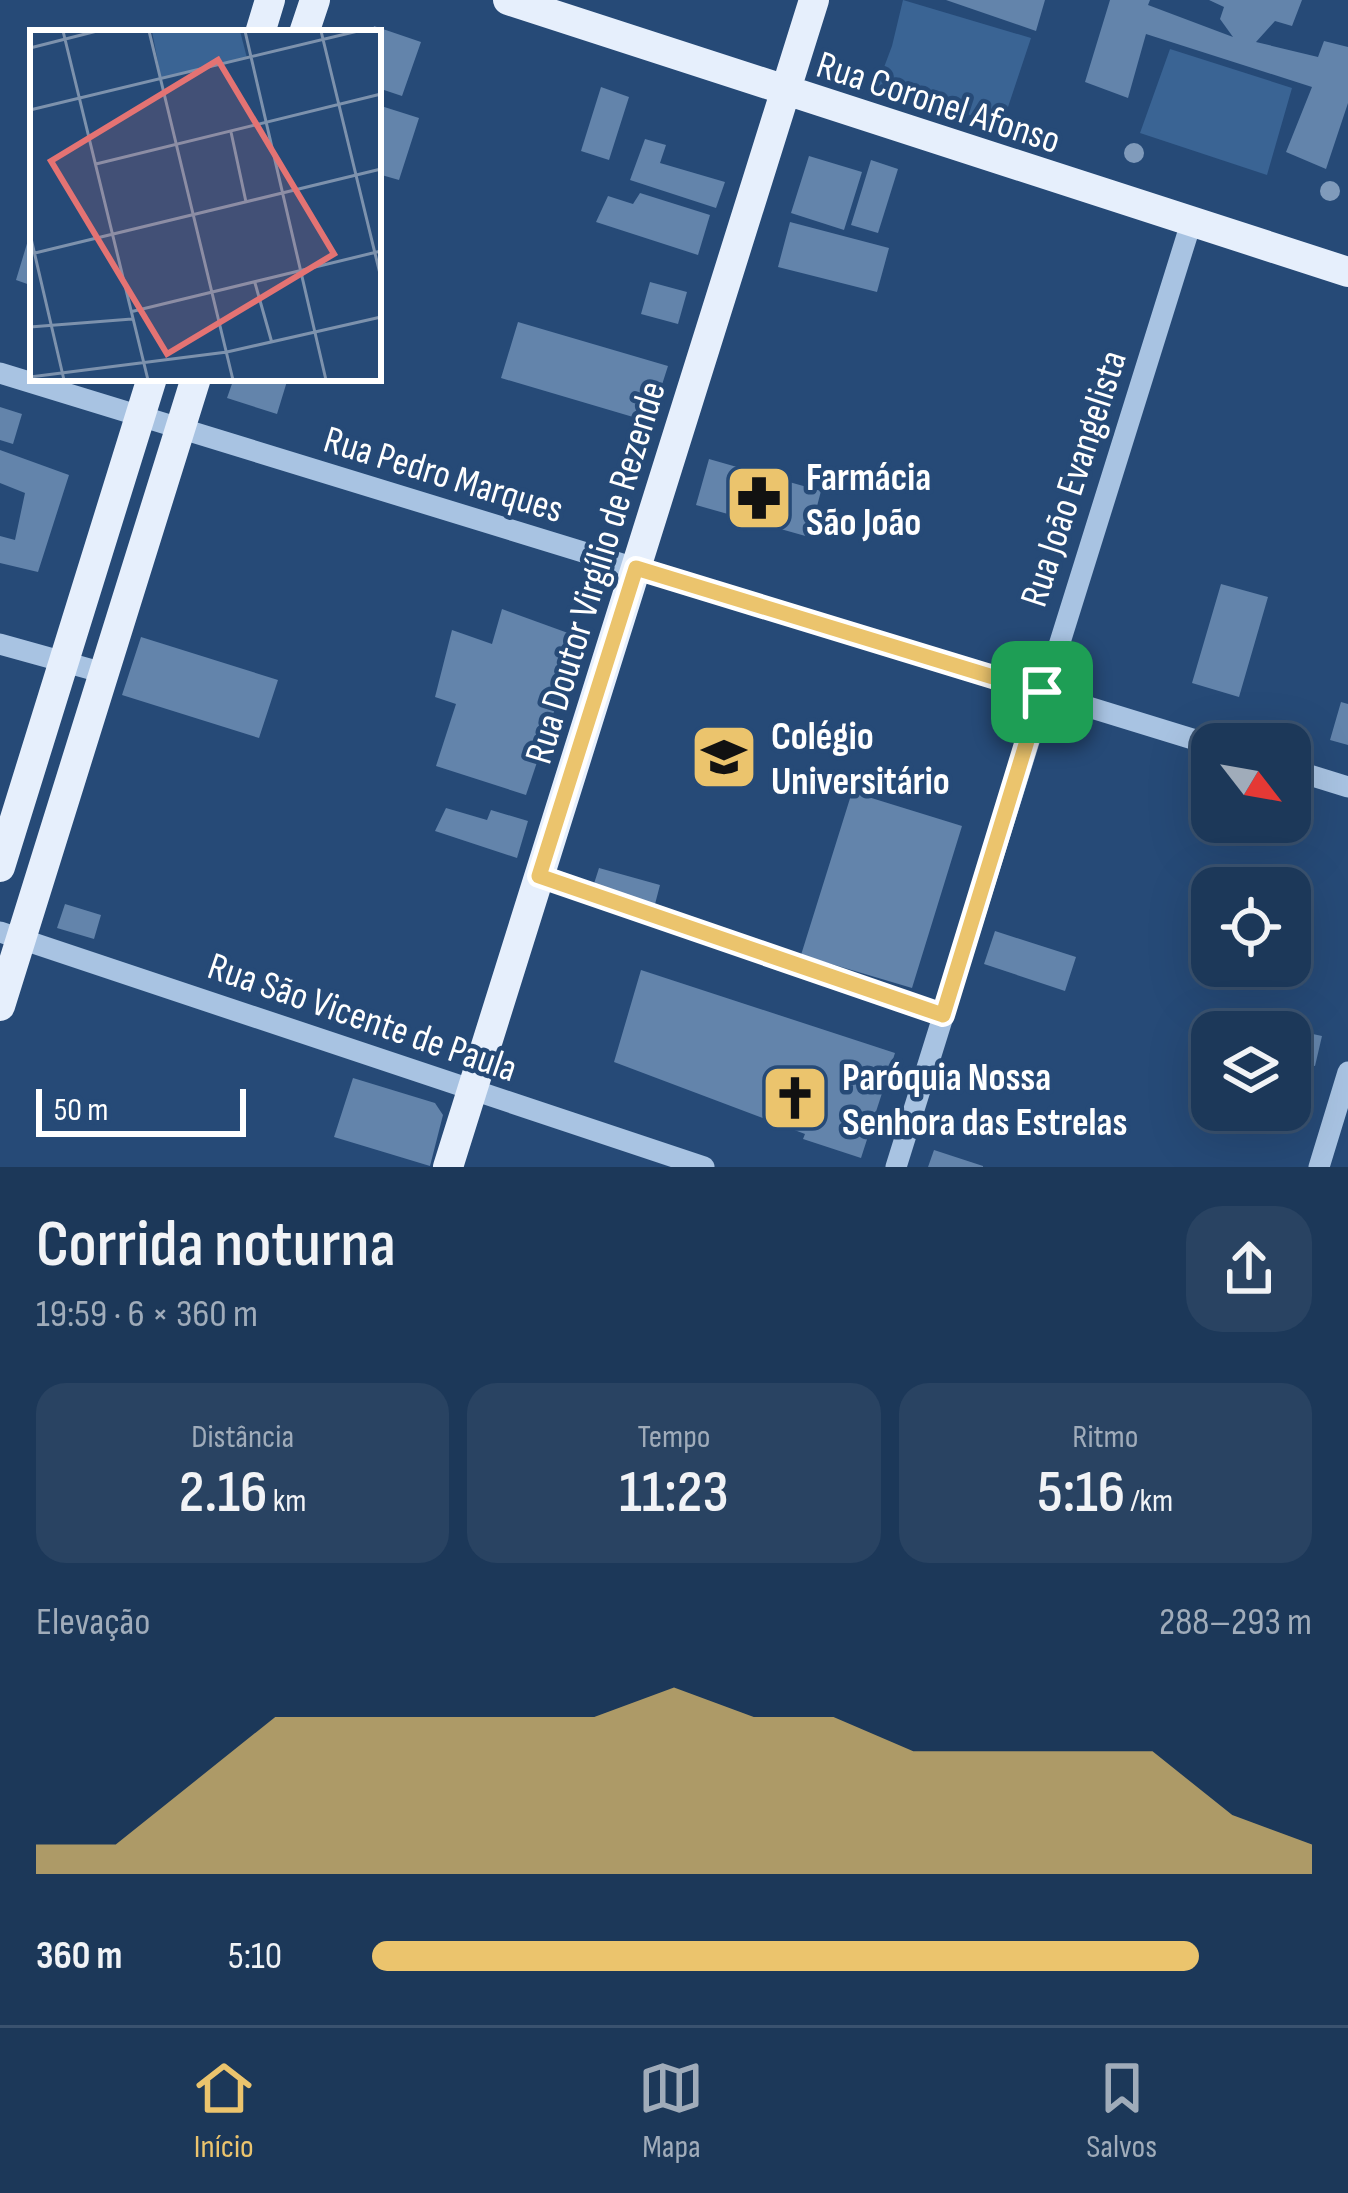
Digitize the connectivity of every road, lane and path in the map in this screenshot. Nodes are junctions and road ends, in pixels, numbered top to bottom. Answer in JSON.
{"nodes":[{"id":1,"x":270,"y":0,"type":"edge"},
{"id":2,"x":315,"y":0,"type":"edge"},
{"id":3,"x":508,"y":0,"type":"edge"},
{"id":4,"x":814,"y":0,"type":"edge"},
{"id":5,"x":261,"y":30,"type":"edge"},
{"id":6,"x":305,"y":30,"type":"edge"},
{"id":7,"x":785,"y":92,"type":"junction"},
{"id":8,"x":1191,"y":223,"type":"junction"},
{"id":9,"x":1348,"y":272,"type":"edge"},
{"id":10,"x":0,"y":373,"type":"edge"},
{"id":11,"x":151,"y":381,"type":"edge"},
{"id":12,"x":195,"y":381,"type":"edge"},
{"id":13,"x":140,"y":418,"type":"junction"},
{"id":14,"x":180,"y":430,"type":"junction"},
{"id":15,"x":636,"y":568,"type":"junction"},
{"id":16,"x":0,"y":644,"type":"edge"},
{"id":17,"x":64,"y":662,"type":"junction"},
{"id":18,"x":104,"y":674,"type":"junction"},
{"id":19,"x":1042,"y":692,"type":"junction"},
{"id":20,"x":1191,"y":738,"type":"edge"},
{"id":21,"x":1311,"y":776,"type":"edge"},
{"id":22,"x":1348,"y":788,"type":"edge"},
{"id":23,"x":0,"y":867,"type":"edge"},
{"id":24,"x":539,"y":876,"type":"junction"},
{"id":25,"x":10,"y":936,"type":"edge"},
{"id":26,"x":0,"y":1006,"type":"edge"},
{"id":27,"x":943,"y":1015,"type":"junction"},
{"id":28,"x":1348,"y":1072,"type":"edge"},
{"id":29,"x":472,"y":1090,"type":"junction"},
{"id":30,"x":448,"y":1167,"type":"edge"},
{"id":31,"x":704,"y":1167,"type":"edge"},
{"id":32,"x":896,"y":1167,"type":"edge"},
{"id":33,"x":1319,"y":1167,"type":"edge"}],
"edges":[{"from":1,"to":5,"type":"main road"},
{"from":2,"to":6,"type":"main road"},
{"from":3,"to":7,"type":"main road","name":"Rua Coronel Afonso"},
{"from":4,"to":7,"type":"main road","name":"Rua Doutor Virgílio de Rezende"},
{"from":7,"to":8,"type":"main road","name":"Rua Coronel Afonso"},
{"from":7,"to":15,"type":"main road","name":"Rua Doutor Virgílio de Rezende"},
{"from":8,"to":9,"type":"main road","name":"Rua Coronel Afonso"},
{"from":8,"to":19,"type":"street","name":"Rua João Evangelista"},
{"from":10,"to":13,"type":"street","name":"Rua Pedro Marques"},
{"from":11,"to":13,"type":"main road"},
{"from":12,"to":14,"type":"main road"},
{"from":13,"to":14,"type":"street","name":"Rua Pedro Marques"},
{"from":13,"to":17,"type":"main road"},
{"from":14,"to":15,"type":"street","name":"Rua Pedro Marques"},
{"from":14,"to":18,"type":"main road"},
{"from":15,"to":19,"type":"street","name":"Rua Pedro Marques"},
{"from":15,"to":24,"type":"main road","name":"Rua Doutor Virgílio de Rezende"},
{"from":16,"to":17,"type":"street"},
{"from":17,"to":18,"type":"street"},
{"from":17,"to":23,"type":"main road"},
{"from":18,"to":25,"type":"main road"},
{"from":19,"to":20,"type":"street","name":"Rua Pedro Marques"},
{"from":19,"to":27,"type":"street","name":"Rua João Evangelista"},
{"from":21,"to":22,"type":"street"},
{"from":24,"to":27,"type":"street"},
{"from":24,"to":29,"type":"main road","name":"Rua Doutor Virgílio de Rezende"},
{"from":25,"to":26,"type":"main road"},
{"from":25,"to":29,"type":"street","name":"Rua São Vicente de Paula"},
{"from":27,"to":32,"type":"street","name":"Rua João Evangelista"},
{"from":28,"to":33,"type":"street"},
{"from":29,"to":30,"type":"main road","name":"Rua Doutor Virgílio de Rezende"},
{"from":29,"to":31,"type":"street","name":"Rua São Vicente de Paula"}]}
